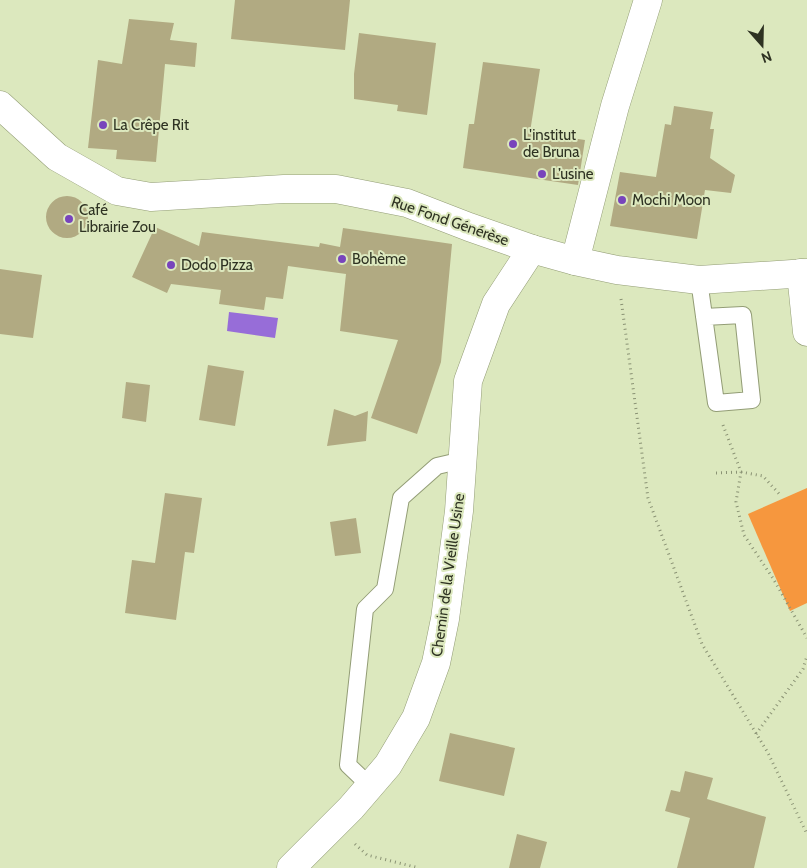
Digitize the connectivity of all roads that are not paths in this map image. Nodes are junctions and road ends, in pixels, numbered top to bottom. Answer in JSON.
{"nodes":[{"id":1,"x":648,"y":0,"type":"edge"},
{"id":2,"x":0,"y":105,"type":"edge"},
{"id":3,"x":532,"y":249,"type":"junction"},
{"id":4,"x":575,"y":261,"type":"junction"},
{"id":5,"x":804,"y":273,"type":"edge"},
{"id":6,"x":699,"y":280,"type":"junction"},
{"id":7,"x":704,"y":317,"type":"junction"},
{"id":8,"x":807,"y":332,"type":"edge"},
{"id":9,"x":463,"y":460,"type":"junction"},
{"id":10,"x":370,"y":786,"type":"junction"},
{"id":11,"x":291,"y":868,"type":"edge"}],
"edges":[{"from":1,"to":4,"type":"street"},
{"from":2,"to":3,"type":"street","name":"Rue Fond Générèse"},
{"from":3,"to":4,"type":"street","name":"Rue Fond Générèse"},
{"from":3,"to":9,"type":"street","name":"Chemin de la Vieille Usine"},
{"from":4,"to":6,"type":"street","name":"Rue Fond Générèse"},
{"from":5,"to":6,"type":"street","name":"Rue Fond Générèse"},
{"from":5,"to":8,"type":"street"},
{"from":6,"to":7,"type":"lane"},
{"from":7,"to":7,"type":"lane"},
{"from":9,"to":10,"type":"street","name":"Chemin de la Vieille Usine"},
{"from":9,"to":10,"type":"lane"},
{"from":10,"to":11,"type":"street","name":"Chemin de la Vieille Usine"}]}
